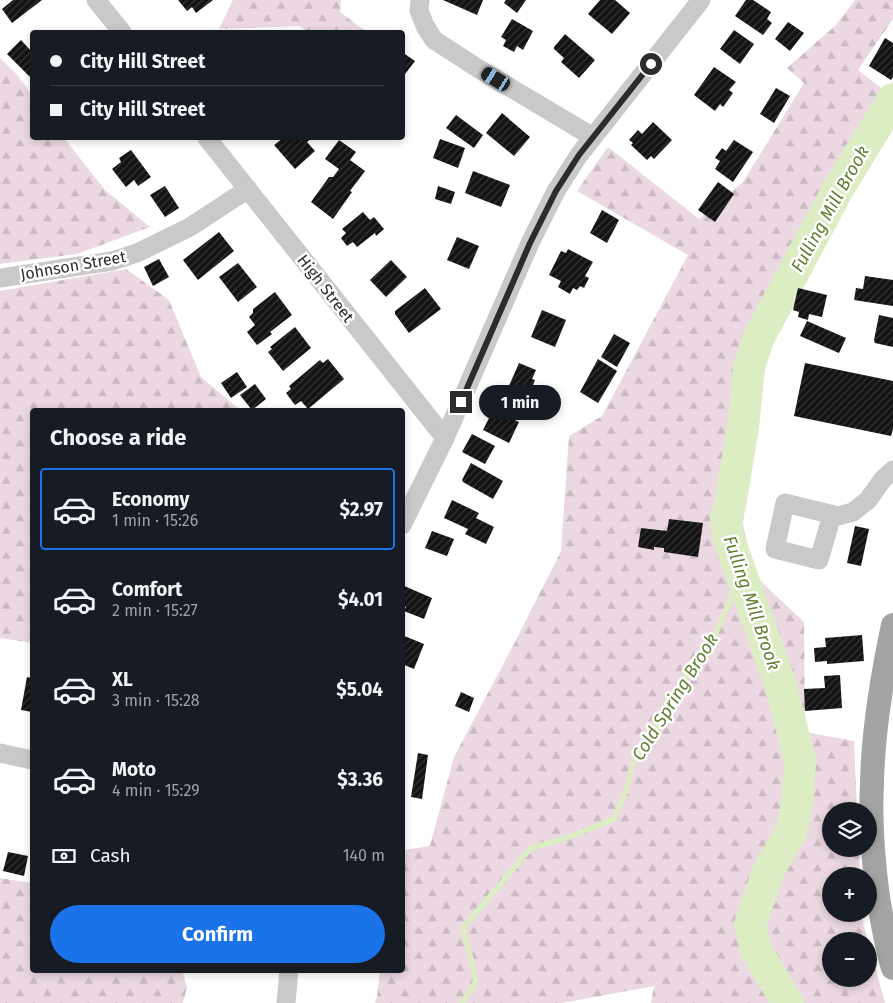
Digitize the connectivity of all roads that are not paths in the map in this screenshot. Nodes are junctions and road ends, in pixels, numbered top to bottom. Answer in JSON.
{"nodes":[{"id":1,"x":96,"y":0,"type":"edge"},
{"id":2,"x":420,"y":0,"type":"edge"},
{"id":3,"x":701,"y":0,"type":"edge"},
{"id":4,"x":120,"y":30,"type":"edge"},
{"id":5,"x":593,"y":137,"type":"junction"},
{"id":6,"x":209,"y":140,"type":"edge"},
{"id":7,"x":248,"y":189,"type":"junction"},
{"id":8,"x":0,"y":278,"type":"edge"},
{"id":9,"x":445,"y":438,"type":"junction"},
{"id":10,"x":893,"y":470,"type":"edge"},
{"id":11,"x":832,"y":515,"type":"dead end"},
{"id":12,"x":405,"y":520,"type":"edge"},
{"id":13,"x":893,"y":625,"type":"edge"},
{"id":14,"x":889,"y":660,"type":"edge"},
{"id":15,"x":0,"y":753,"type":"edge"},
{"id":16,"x":30,"y":760,"type":"edge"},
{"id":17,"x":893,"y":968,"type":"edge"},
{"id":18,"x":289,"y":973,"type":"edge"},
{"id":19,"x":286,"y":1003,"type":"edge"}],
"edges":[{"from":1,"to":4,"type":"street"},
{"from":2,"to":5,"type":"street"},
{"from":3,"to":5,"type":"street"},
{"from":5,"to":9,"type":"street"},
{"from":6,"to":7,"type":"street","name":"High Street"},
{"from":7,"to":8,"type":"street","name":"Johnson Street"},
{"from":7,"to":9,"type":"street","name":"High Street"},
{"from":9,"to":12,"type":"street"},
{"from":10,"to":11,"type":"street"},
{"from":13,"to":14,"type":"main road"},
{"from":14,"to":17,"type":"main road"},
{"from":15,"to":16,"type":"street"},
{"from":18,"to":19,"type":"street"}]}
